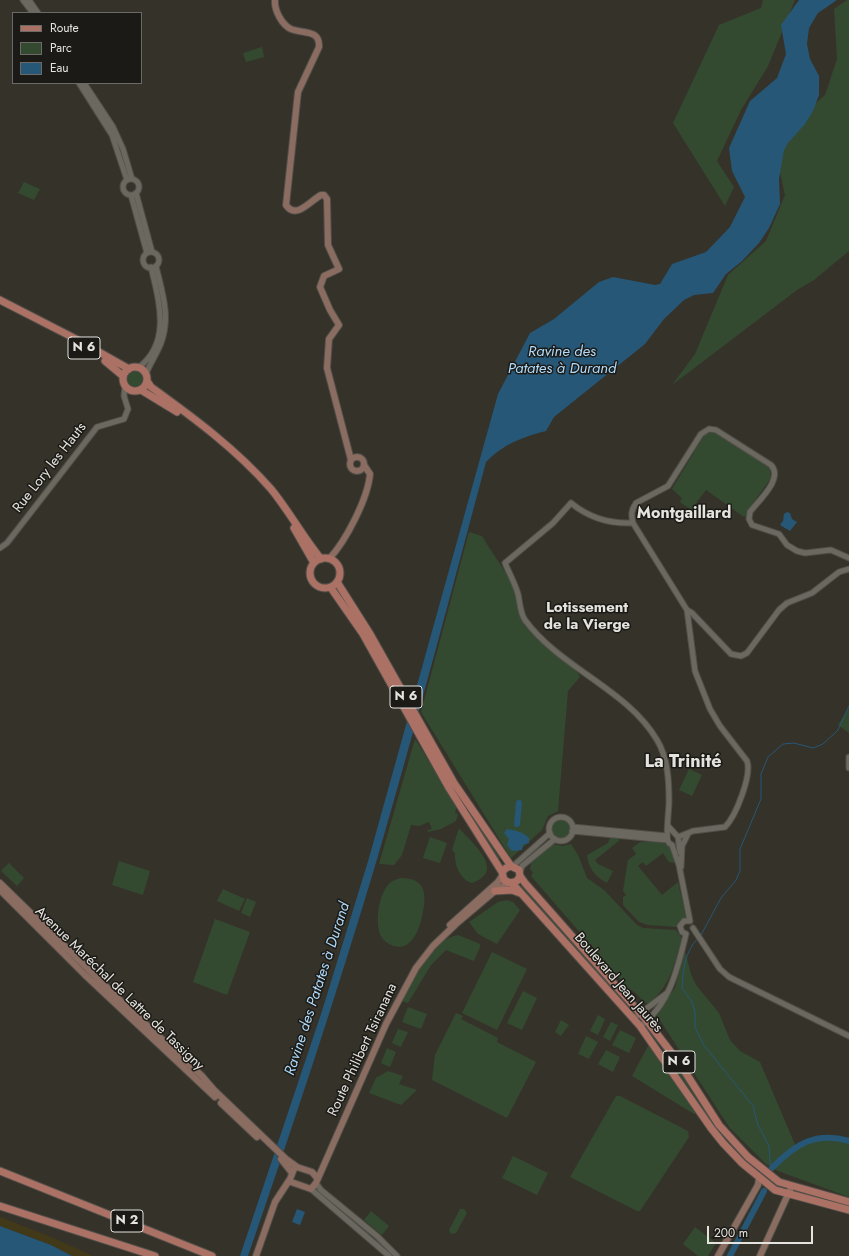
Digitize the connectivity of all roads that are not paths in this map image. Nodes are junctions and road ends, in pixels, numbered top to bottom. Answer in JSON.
{"nodes":[{"id":1,"x":23,"y":0,"type":"edge"},
{"id":2,"x":29,"y":0,"type":"edge"},
{"id":3,"x":275,"y":0,"type":"edge"},
{"id":4,"x":32,"y":12,"type":"edge"},
{"id":5,"x":37,"y":12,"type":"edge"},
{"id":6,"x":80,"y":84,"type":"edge"},
{"id":7,"x":85,"y":84,"type":"edge"},
{"id":8,"x":130,"y":178,"type":"junction"},
{"id":9,"x":134,"y":194,"type":"junction"},
{"id":10,"x":149,"y":253,"type":"junction"},
{"id":11,"x":153,"y":267,"type":"junction"},
{"id":12,"x":0,"y":300,"type":"edge"},
{"id":13,"x":0,"y":304,"type":"edge"},
{"id":14,"x":25,"y":315,"type":"junction"},
{"id":15,"x":42,"y":323,"type":"junction"},
{"id":16,"x":141,"y":366,"type":"junction"},
{"id":17,"x":129,"y":369,"type":"junction"},
{"id":18,"x":123,"y":376,"type":"junction"},
{"id":19,"x":146,"y":378,"type":"junction"},
{"id":20,"x":126,"y":390,"type":"junction"},
{"id":21,"x":141,"y":390,"type":"junction"},
{"id":22,"x":207,"y":430,"type":"junction"},
{"id":23,"x":353,"y":459,"type":"junction"},
{"id":24,"x":364,"y":464,"type":"junction"},
{"id":25,"x":361,"y":471,"type":"junction"},
{"id":26,"x":369,"y":481,"type":"junction"},
{"id":27,"x":286,"y":513,"type":"junction"},
{"id":28,"x":633,"y":523,"type":"junction"},
{"id":29,"x":0,"y":548,"type":"edge"},
{"id":30,"x":321,"y":558,"type":"junction"},
{"id":31,"x":849,"y":558,"type":"edge"},
{"id":32,"x":332,"y":560,"type":"junction"},
{"id":33,"x":314,"y":563,"type":"junction"},
{"id":34,"x":849,"y":569,"type":"edge"},
{"id":35,"x":337,"y":582,"type":"junction"},
{"id":36,"x":331,"y":588,"type":"junction"},
{"id":37,"x":687,"y":610,"type":"junction"},
{"id":38,"x":849,"y":757,"type":"edge"},
{"id":39,"x":849,"y":768,"type":"edge"},
{"id":40,"x":669,"y":828,"type":"junction"},
{"id":41,"x":573,"y":829,"type":"junction"},
{"id":42,"x":550,"y":833,"type":"junction"},
{"id":43,"x":688,"y":833,"type":"junction"},
{"id":44,"x":667,"y":837,"type":"junction"},
{"id":45,"x":555,"y":839,"type":"junction"},
{"id":46,"x":676,"y":839,"type":"junction"},
{"id":47,"x":512,"y":866,"type":"junction"},
{"id":48,"x":502,"y":874,"type":"junction"},
{"id":49,"x":520,"y":874,"type":"junction"},
{"id":50,"x":681,"y":875,"type":"junction"},
{"id":51,"x":510,"y":883,"type":"junction"},
{"id":52,"x":0,"y":884,"type":"edge"},
{"id":53,"x":0,"y":890,"type":"edge"},
{"id":54,"x":495,"y":891,"type":"junction"},
{"id":55,"x":522,"y":894,"type":"junction"},
{"id":56,"x":690,"y":921,"type":"junction"},
{"id":57,"x":693,"y":928,"type":"junction"},
{"id":58,"x":686,"y":934,"type":"junction"},
{"id":59,"x":433,"y":946,"type":"junction"},
{"id":60,"x":670,"y":990,"type":"junction"},
{"id":61,"x":640,"y":1013,"type":"junction"},
{"id":62,"x":634,"y":1018,"type":"junction"},
{"id":63,"x":647,"y":1021,"type":"junction"},
{"id":64,"x":640,"y":1026,"type":"junction"},
{"id":65,"x":849,"y":1036,"type":"edge"},
{"id":66,"x":215,"y":1091,"type":"junction"},
{"id":67,"x":225,"y":1091,"type":"dead end"},
{"id":68,"x":222,"y":1101,"type":"junction"},
{"id":69,"x":283,"y":1158,"type":"junction"},
{"id":70,"x":297,"y":1167,"type":"junction"},
{"id":71,"x":321,"y":1167,"type":"junction"},
{"id":72,"x":0,"y":1171,"type":"edge"},
{"id":73,"x":312,"y":1172,"type":"junction"},
{"id":74,"x":291,"y":1178,"type":"junction"},
{"id":75,"x":759,"y":1178,"type":"junction"},
{"id":76,"x":317,"y":1180,"type":"junction"},
{"id":77,"x":779,"y":1182,"type":"junction"},
{"id":78,"x":311,"y":1188,"type":"junction"},
{"id":79,"x":790,"y":1191,"type":"junction"},
{"id":80,"x":849,"y":1202,"type":"edge"},
{"id":81,"x":0,"y":1206,"type":"edge"},
{"id":82,"x":849,"y":1210,"type":"edge"},
{"id":83,"x":193,"y":1252,"type":"edge"},
{"id":84,"x":155,"y":1256,"type":"edge"},
{"id":85,"x":212,"y":1256,"type":"edge"},
{"id":86,"x":256,"y":1256,"type":"edge"},
{"id":87,"x":389,"y":1256,"type":"edge"},
{"id":88,"x":397,"y":1256,"type":"edge"},
{"id":89,"x":718,"y":1256,"type":"edge"},
{"id":90,"x":760,"y":1256,"type":"edge"}],
"edges":[{"from":1,"to":4,"type":"street"},
{"from":2,"to":5,"type":"street"},
{"from":3,"to":23,"type":"main road"},
{"from":6,"to":8,"type":"street"},
{"from":7,"to":8,"type":"street"},
{"from":8,"to":9,"type":"street"},
{"from":8,"to":9,"type":"street"},
{"from":9,"to":10,"type":"street"},
{"from":10,"to":11,"type":"street"},
{"from":10,"to":11,"type":"street"},
{"from":11,"to":16,"type":"street"},
{"from":11,"to":19,"type":"street"},
{"from":12,"to":14,"type":"main road","number":"N 6"},
{"from":13,"to":14,"type":"main road","number":"N 6"},
{"from":14,"to":15,"type":"main road","number":"N 6"},
{"from":15,"to":17,"type":"main road","number":"N 6"},
{"from":15,"to":18,"type":"main road","number":"N 6"},
{"from":16,"to":17,"type":"main road"},
{"from":16,"to":19,"type":"main road"},
{"from":17,"to":18,"type":"main road"},
{"from":18,"to":20,"type":"main road"},
{"from":19,"to":21,"type":"main road"},
{"from":19,"to":22,"type":"main road"},
{"from":20,"to":21,"type":"main road"},
{"from":20,"to":29,"type":"street","name":"Rue Lory les Hauts"},
{"from":21,"to":22,"type":"main road"},
{"from":22,"to":27,"type":"main road"},
{"from":23,"to":24,"type":"main road"},
{"from":23,"to":25,"type":"main road"},
{"from":24,"to":25,"type":"main road"},
{"from":24,"to":26,"type":"main road"},
{"from":25,"to":26,"type":"main road"},
{"from":26,"to":32,"type":"main road"},
{"from":27,"to":30,"type":"main road"},
{"from":27,"to":33,"type":"main road"},
{"from":28,"to":31,"type":"street"},
{"from":28,"to":37,"type":"street"},
{"from":28,"to":40,"type":"street"},
{"from":30,"to":32,"type":"main road"},
{"from":30,"to":33,"type":"main road"},
{"from":32,"to":35,"type":"main road","number":"N 6"},
{"from":33,"to":36,"type":"main road"},
{"from":34,"to":37,"type":"street"},
{"from":35,"to":36,"type":"main road"},
{"from":35,"to":47,"type":"main road","name":"Boulevard Jean Jaurès","number":"N 6"},
{"from":36,"to":48,"type":"main road","name":"Boulevard Jean Jaurès","number":"N 6"},
{"from":37,"to":43,"type":"street"},
{"from":38,"to":39,"type":"street"},
{"from":40,"to":44,"type":"street"},
{"from":40,"to":46,"type":"street"},
{"from":41,"to":42,"type":"street"},
{"from":41,"to":44,"type":"street"},
{"from":41,"to":45,"type":"street"},
{"from":42,"to":45,"type":"street"},
{"from":42,"to":47,"type":"street"},
{"from":43,"to":46,"type":"street"},
{"from":43,"to":50,"type":"street"},
{"from":44,"to":46,"type":"street"},
{"from":44,"to":46,"type":"street"},
{"from":45,"to":49,"type":"street"},
{"from":46,"to":50,"type":"street"},
{"from":47,"to":48,"type":"main road"},
{"from":47,"to":49,"type":"main road","name":"Boulevard Jean Jaurès","number":"N 6"},
{"from":48,"to":51,"type":"main road","name":"Boulevard Jean Jaurès","number":"N 6"},
{"from":48,"to":59,"type":"main road","name":"Route Philibert Tsiranana"},
{"from":49,"to":51,"type":"main road"},
{"from":49,"to":61,"type":"main road","name":"Boulevard Jean Jaurès","number":"N 6"},
{"from":50,"to":56,"type":"street"},
{"from":51,"to":54,"type":"main road","name":"Route Philibert Tsiranana"},
{"from":51,"to":55,"type":"main road","name":"Boulevard Jean Jaurès","number":"N 6"},
{"from":52,"to":66,"type":"main road","name":"Avenue Maréchal de Lattre de Tassigny"},
{"from":53,"to":68,"type":"main road","name":"Avenue Maréchal de Lattre de Tassigny"},
{"from":54,"to":55,"type":"main road"},
{"from":54,"to":59,"type":"main road","name":"Route Philibert Tsiranana"},
{"from":55,"to":62,"type":"main road","name":"Boulevard Jean Jaurès","number":"N 6"},
{"from":56,"to":57,"type":"street"},
{"from":56,"to":58,"type":"street"},
{"from":57,"to":58,"type":"street"},
{"from":57,"to":65,"type":"street"},
{"from":58,"to":60,"type":"street"},
{"from":59,"to":71,"type":"main road","name":"Route Philibert Tsiranana"},
{"from":60,"to":61,"type":"street"},
{"from":60,"to":63,"type":"street"},
{"from":61,"to":62,"type":"street"},
{"from":61,"to":63,"type":"main road","name":"Boulevard Jean Jaurès","number":"N 6"},
{"from":62,"to":64,"type":"main road","name":"Boulevard Jean Jaurès","number":"N 6"},
{"from":63,"to":64,"type":"street"},
{"from":63,"to":77,"type":"main road","name":"Boulevard Jean Jaurès","number":"N 6"},
{"from":64,"to":75,"type":"main road","name":"Boulevard Jean Jaurès","number":"N 6"},
{"from":66,"to":67,"type":"main road"},
{"from":66,"to":68,"type":"main road","name":"Avenue Maréchal de Lattre de Tassigny"},
{"from":68,"to":69,"type":"main road"},
{"from":69,"to":70,"type":"main road"},
{"from":69,"to":74,"type":"main road"},
{"from":70,"to":73,"type":"main road"},
{"from":70,"to":74,"type":"main road"},
{"from":71,"to":73,"type":"main road"},
{"from":71,"to":76,"type":"main road","name":"Route Philibert Tsiranana"},
{"from":72,"to":83,"type":"main road","number":"N 2"},
{"from":73,"to":76,"type":"main road"},
{"from":74,"to":78,"type":"main road"},
{"from":74,"to":86,"type":"main road"},
{"from":75,"to":77,"type":"main road"},
{"from":75,"to":79,"type":"main road","name":"Boulevard Jean Jaurès","number":"N 6"},
{"from":75,"to":89,"type":"main road"},
{"from":76,"to":78,"type":"main road"},
{"from":76,"to":88,"type":"street"},
{"from":77,"to":79,"type":"main road","name":"Boulevard Jean Jaurès","number":"N 6"},
{"from":78,"to":87,"type":"street"},
{"from":79,"to":80,"type":"main road","name":"Boulevard Jean Jaurès","number":"N 6"},
{"from":79,"to":82,"type":"main road","name":"Boulevard Jean Jaurès","number":"N 6"},
{"from":79,"to":90,"type":"main road"},
{"from":81,"to":84,"type":"main road","number":"N 2"},
{"from":83,"to":85,"type":"main road","number":"N 2"}]}
